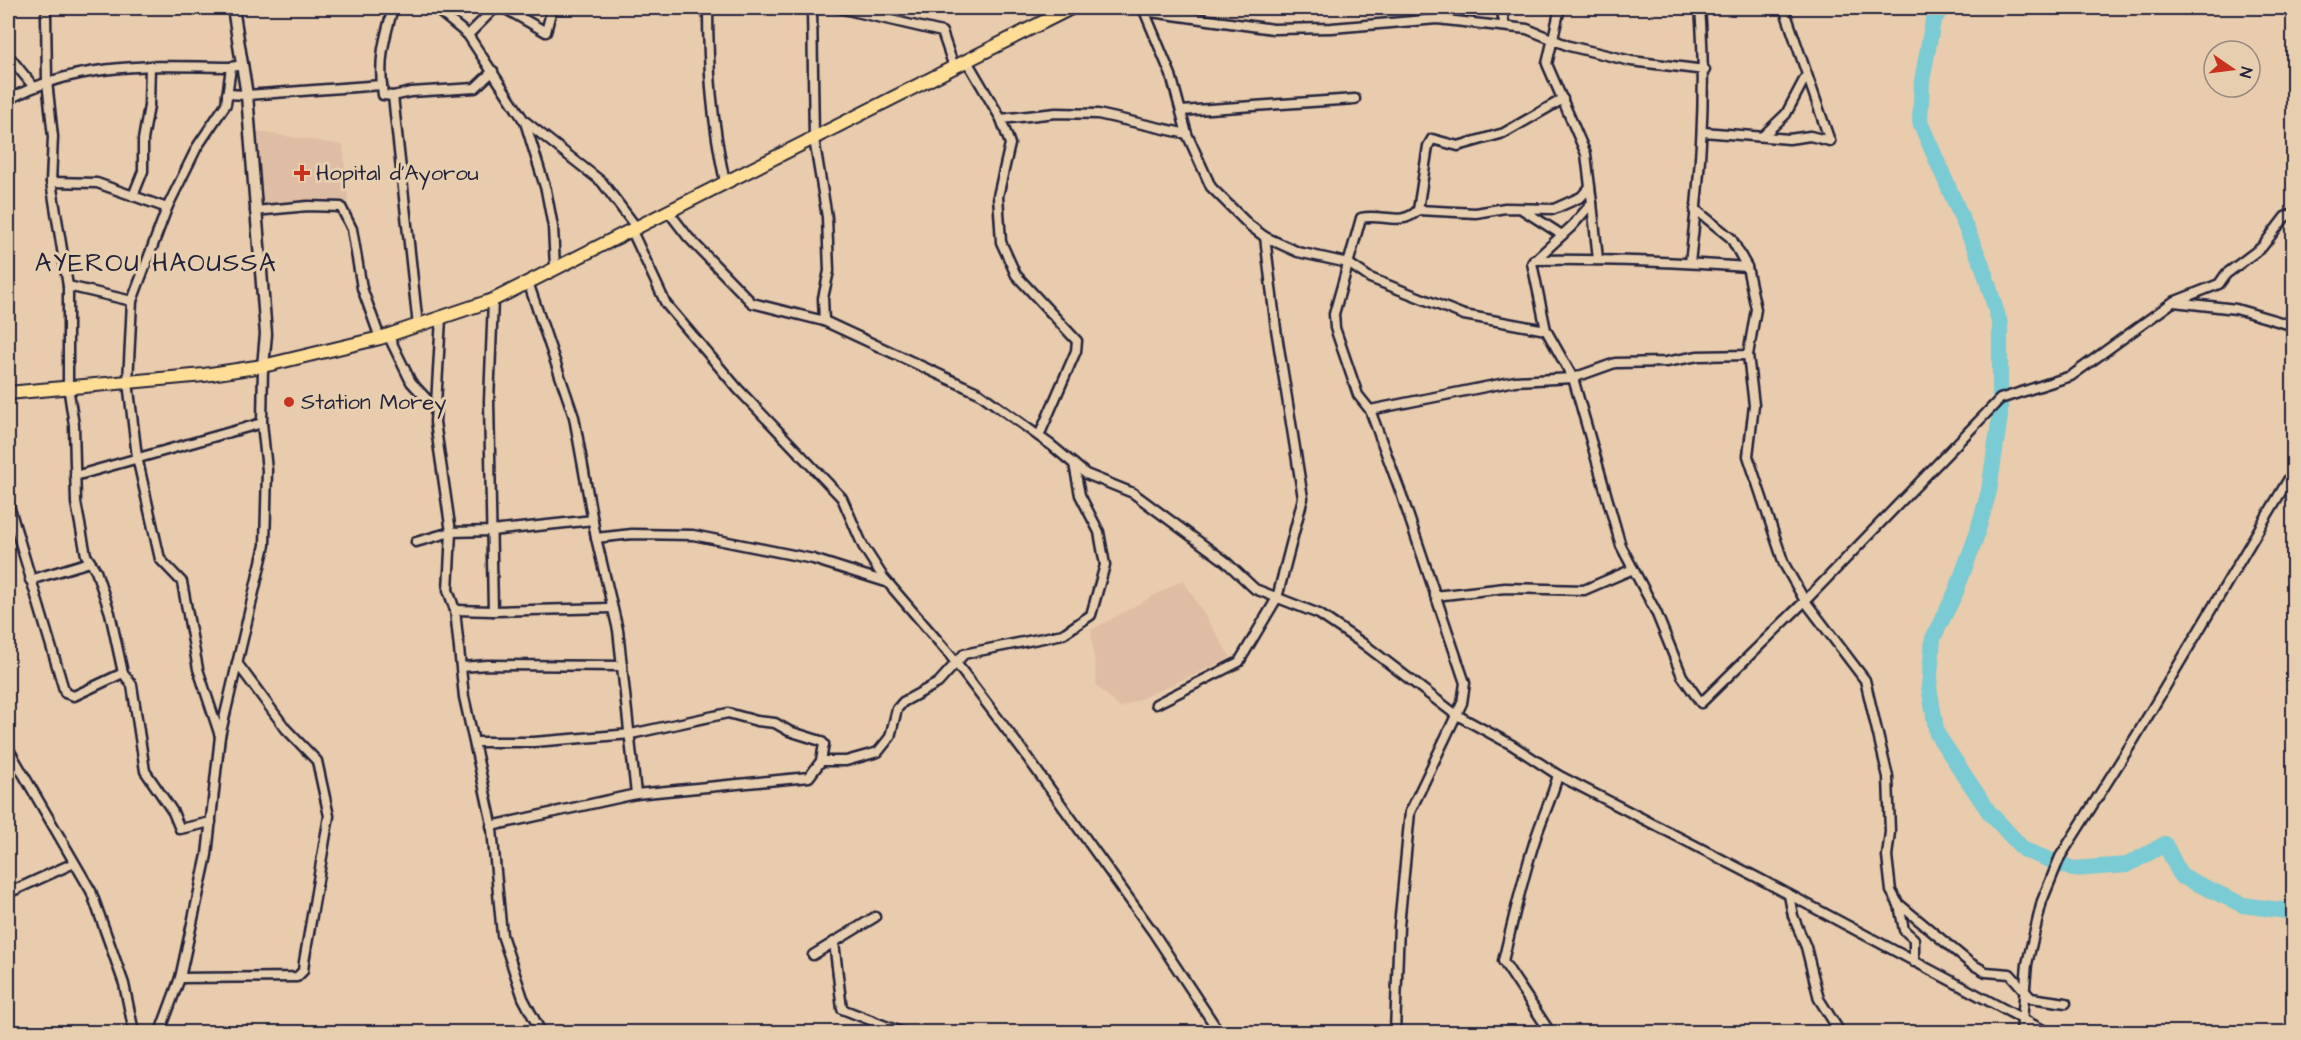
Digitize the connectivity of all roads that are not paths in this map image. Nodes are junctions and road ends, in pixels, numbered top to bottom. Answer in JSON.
{"nodes":[{"id":1,"x":232,"y":8,"type":"edge"},
{"id":2,"x":393,"y":8,"type":"edge"},
{"id":3,"x":435,"y":8,"type":"edge"},
{"id":4,"x":495,"y":8,"type":"edge"},
{"id":5,"x":504,"y":8,"type":"edge"},
{"id":6,"x":552,"y":8,"type":"edge"},
{"id":7,"x":708,"y":8,"type":"edge"},
{"id":8,"x":812,"y":8,"type":"edge"},
{"id":9,"x":839,"y":8,"type":"edge"},
{"id":10,"x":1071,"y":8,"type":"edge"},
{"id":11,"x":1501,"y":8,"type":"edge"},
{"id":12,"x":1560,"y":8,"type":"edge"},
{"id":13,"x":1700,"y":8,"type":"edge"},
{"id":14,"x":1784,"y":8,"type":"edge"},
{"id":15,"x":1143,"y":9,"type":"edge"},
{"id":16,"x":46,"y":15,"type":"dead end"},
{"id":17,"x":1505,"y":26,"type":"junction"},
{"id":18,"x":468,"y":35,"type":"junction"},
{"id":19,"x":1552,"y":39,"type":"junction"},
{"id":20,"x":8,"y":55,"type":"edge"},
{"id":21,"x":967,"y":61,"type":"junction"},
{"id":22,"x":243,"y":65,"type":"junction"},
{"id":23,"x":150,"y":66,"type":"junction"},
{"id":24,"x":231,"y":67,"type":"junction"},
{"id":25,"x":954,"y":67,"type":"junction"},
{"id":26,"x":1705,"y":70,"type":"junction"},
{"id":27,"x":492,"y":71,"type":"junction"},
{"id":28,"x":1806,"y":76,"type":"junction"},
{"id":29,"x":46,"y":81,"type":"junction"},
{"id":30,"x":382,"y":85,"type":"junction"},
{"id":31,"x":33,"y":86,"type":"junction"},
{"id":32,"x":227,"y":93,"type":"junction"},
{"id":33,"x":247,"y":95,"type":"junction"},
{"id":34,"x":393,"y":96,"type":"junction"},
{"id":35,"x":1355,"y":99,"type":"dead end"},
{"id":36,"x":1563,"y":99,"type":"junction"},
{"id":37,"x":8,"y":100,"type":"edge"},
{"id":38,"x":1180,"y":111,"type":"junction"},
{"id":39,"x":1001,"y":119,"type":"junction"},
{"id":40,"x":525,"y":122,"type":"junction"},
{"id":41,"x":1703,"y":132,"type":"junction"},
{"id":42,"x":1187,"y":134,"type":"junction"},
{"id":43,"x":1763,"y":136,"type":"junction"},
{"id":44,"x":814,"y":139,"type":"junction"},
{"id":45,"x":51,"y":182,"type":"junction"},
{"id":46,"x":725,"y":182,"type":"junction"},
{"id":47,"x":1590,"y":187,"type":"junction"},
{"id":48,"x":133,"y":196,"type":"junction"},
{"id":49,"x":1592,"y":203,"type":"junction"},
{"id":50,"x":168,"y":208,"type":"junction"},
{"id":51,"x":1520,"y":208,"type":"junction"},
{"id":52,"x":1695,"y":209,"type":"junction"},
{"id":53,"x":1418,"y":210,"type":"junction"},
{"id":54,"x":255,"y":211,"type":"junction"},
{"id":55,"x":668,"y":211,"type":"junction"},
{"id":56,"x":2294,"y":213,"type":"edge"},
{"id":57,"x":633,"y":228,"type":"junction"},
{"id":58,"x":1562,"y":235,"type":"junction"},
{"id":59,"x":1265,"y":237,"type":"junction"},
{"id":60,"x":1598,"y":259,"type":"junction"},
{"id":61,"x":1534,"y":260,"type":"junction"},
{"id":62,"x":1348,"y":263,"type":"junction"},
{"id":63,"x":1690,"y":263,"type":"junction"},
{"id":64,"x":555,"y":267,"type":"junction"},
{"id":65,"x":1747,"y":267,"type":"junction"},
{"id":66,"x":528,"y":282,"type":"junction"},
{"id":67,"x":68,"y":286,"type":"junction"},
{"id":68,"x":493,"y":300,"type":"junction"},
{"id":69,"x":132,"y":301,"type":"junction"},
{"id":70,"x":2173,"y":302,"type":"junction"},
{"id":71,"x":441,"y":318,"type":"junction"},
{"id":72,"x":824,"y":321,"type":"junction"},
{"id":73,"x":417,"y":326,"type":"junction"},
{"id":74,"x":2294,"y":326,"type":"edge"},
{"id":75,"x":1546,"y":330,"type":"junction"},
{"id":76,"x":384,"y":336,"type":"junction"},
{"id":77,"x":1748,"y":356,"type":"junction"},
{"id":78,"x":263,"y":366,"type":"junction"},
{"id":79,"x":1573,"y":378,"type":"junction"},
{"id":80,"x":128,"y":382,"type":"junction"},
{"id":81,"x":68,"y":386,"type":"junction"},
{"id":82,"x":8,"y":393,"type":"edge"},
{"id":83,"x":435,"y":408,"type":"junction"},
{"id":84,"x":1370,"y":410,"type":"junction"},
{"id":85,"x":262,"y":423,"type":"junction"},
{"id":86,"x":1039,"y":436,"type":"junction"},
{"id":87,"x":137,"y":457,"type":"junction"},
{"id":88,"x":1073,"y":464,"type":"junction"},
{"id":89,"x":2294,"y":470,"type":"edge"},
{"id":90,"x":75,"y":476,"type":"junction"},
{"id":91,"x":8,"y":502,"type":"edge"},
{"id":92,"x":593,"y":520,"type":"junction"},
{"id":93,"x":491,"y":531,"type":"junction"},
{"id":94,"x":451,"y":532,"type":"junction"},
{"id":95,"x":596,"y":538,"type":"junction"},
{"id":96,"x":416,"y":543,"type":"dead end"},
{"id":97,"x":90,"y":562,"type":"junction"},
{"id":98,"x":1633,"y":569,"type":"junction"},
{"id":99,"x":30,"y":580,"type":"junction"},
{"id":100,"x":888,"y":583,"type":"junction"},
{"id":101,"x":1435,"y":596,"type":"junction"},
{"id":102,"x":1277,"y":598,"type":"junction"},
{"id":103,"x":1805,"y":601,"type":"junction"},
{"id":104,"x":612,"y":608,"type":"junction"},
{"id":105,"x":455,"y":610,"type":"junction"},
{"id":106,"x":493,"y":611,"type":"junction"},
{"id":107,"x":955,"y":662,"type":"junction"},
{"id":108,"x":237,"y":663,"type":"junction"},
{"id":109,"x":622,"y":666,"type":"junction"},
{"id":110,"x":462,"y":667,"type":"junction"},
{"id":111,"x":123,"y":673,"type":"junction"},
{"id":112,"x":1156,"y":704,"type":"dead end"},
{"id":113,"x":1455,"y":714,"type":"junction"},
{"id":114,"x":631,"y":734,"type":"junction"},
{"id":115,"x":220,"y":736,"type":"junction"},
{"id":116,"x":475,"y":742,"type":"junction"},
{"id":117,"x":8,"y":748,"type":"edge"},
{"id":118,"x":821,"y":761,"type":"junction"},
{"id":119,"x":1558,"y":776,"type":"junction"},
{"id":120,"x":636,"y":794,"type":"junction"},
{"id":121,"x":211,"y":822,"type":"junction"},
{"id":122,"x":491,"y":826,"type":"junction"},
{"id":123,"x":74,"y":863,"type":"junction"},
{"id":124,"x":8,"y":893,"type":"edge"},
{"id":125,"x":1789,"y":895,"type":"junction"},
{"id":126,"x":1897,"y":901,"type":"junction"},
{"id":127,"x":875,"y":917,"type":"dead end"},
{"id":128,"x":834,"y":942,"type":"junction"},
{"id":129,"x":813,"y":955,"type":"dead end"},
{"id":130,"x":1914,"y":962,"type":"junction"},
{"id":131,"x":180,"y":978,"type":"junction"},
{"id":132,"x":2025,"y":991,"type":"junction"},
{"id":133,"x":2066,"y":1003,"type":"dead end"},
{"id":134,"x":2022,"y":1021,"type":"junction"},
{"id":135,"x":134,"y":1032,"type":"edge"},
{"id":136,"x":160,"y":1032,"type":"edge"},
{"id":137,"x":541,"y":1032,"type":"edge"},
{"id":138,"x":901,"y":1032,"type":"edge"},
{"id":139,"x":1220,"y":1032,"type":"edge"},
{"id":140,"x":1395,"y":1032,"type":"edge"},
{"id":141,"x":1550,"y":1032,"type":"edge"},
{"id":142,"x":1840,"y":1032,"type":"edge"},
{"id":143,"x":2021,"y":1032,"type":"edge"},
{"id":144,"x":2047,"y":1032,"type":"edge"}],
"edges":[{"from":1,"to":22,"type":"street"},
{"from":2,"to":30,"type":"street"},
{"from":3,"to":18,"type":"street"},
{"from":4,"to":18,"type":"street"},
{"from":5,"to":6,"type":"street"},
{"from":7,"to":46,"type":"street"},
{"from":8,"to":44,"type":"street"},
{"from":9,"to":25,"type":"street"},
{"from":10,"to":21,"type":"main road"},
{"from":11,"to":17,"type":"street"},
{"from":12,"to":19,"type":"street"},
{"from":13,"to":26,"type":"street"},
{"from":14,"to":28,"type":"street"},
{"from":15,"to":17,"type":"street"},
{"from":15,"to":38,"type":"street"},
{"from":16,"to":29,"type":"street"},
{"from":17,"to":19,"type":"street"},
{"from":18,"to":27,"type":"street"},
{"from":19,"to":26,"type":"street"},
{"from":19,"to":36,"type":"street"},
{"from":20,"to":31,"type":"street"},
{"from":21,"to":25,"type":"main road"},
{"from":21,"to":39,"type":"street"},
{"from":22,"to":24,"type":"street"},
{"from":22,"to":33,"type":"street"},
{"from":23,"to":24,"type":"street"},
{"from":23,"to":29,"type":"street"},
{"from":23,"to":48,"type":"street"},
{"from":24,"to":32,"type":"street"},
{"from":25,"to":44,"type":"main road"},
{"from":26,"to":41,"type":"street"},
{"from":27,"to":34,"type":"street"},
{"from":27,"to":40,"type":"street"},
{"from":28,"to":43,"type":"street"},
{"from":28,"to":43,"type":"street"},
{"from":29,"to":31,"type":"street"},
{"from":29,"to":45,"type":"street"},
{"from":30,"to":33,"type":"street"},
{"from":30,"to":34,"type":"street"},
{"from":31,"to":37,"type":"street"},
{"from":32,"to":33,"type":"street"},
{"from":32,"to":50,"type":"street"},
{"from":33,"to":54,"type":"street"},
{"from":34,"to":73,"type":"street"},
{"from":35,"to":38,"type":"street"},
{"from":36,"to":47,"type":"street"},
{"from":36,"to":53,"type":"street"},
{"from":38,"to":42,"type":"street"},
{"from":39,"to":42,"type":"street"},
{"from":39,"to":86,"type":"street"},
{"from":40,"to":57,"type":"street"},
{"from":40,"to":64,"type":"street"},
{"from":41,"to":43,"type":"street"},
{"from":41,"to":52,"type":"street"},
{"from":42,"to":59,"type":"street"},
{"from":44,"to":46,"type":"main road"},
{"from":44,"to":72,"type":"street"},
{"from":45,"to":48,"type":"street"},
{"from":45,"to":67,"type":"street"},
{"from":46,"to":55,"type":"main road"},
{"from":47,"to":49,"type":"street"},
{"from":47,"to":51,"type":"street"},
{"from":48,"to":50,"type":"street"},
{"from":49,"to":58,"type":"street"},
{"from":49,"to":60,"type":"street"},
{"from":50,"to":69,"type":"street"},
{"from":51,"to":53,"type":"street"},
{"from":51,"to":58,"type":"street"},
{"from":52,"to":63,"type":"street"},
{"from":52,"to":65,"type":"street"},
{"from":53,"to":62,"type":"street"},
{"from":54,"to":76,"type":"street"},
{"from":54,"to":78,"type":"street"},
{"from":55,"to":57,"type":"main road"},
{"from":55,"to":72,"type":"street"},
{"from":56,"to":70,"type":"street"},
{"from":57,"to":64,"type":"main road"},
{"from":57,"to":100,"type":"street"},
{"from":58,"to":61,"type":"street"},
{"from":59,"to":62,"type":"street"},
{"from":59,"to":102,"type":"street"},
{"from":60,"to":61,"type":"street"},
{"from":60,"to":63,"type":"street"},
{"from":61,"to":75,"type":"street"},
{"from":62,"to":75,"type":"street"},
{"from":62,"to":84,"type":"street"},
{"from":63,"to":65,"type":"street"},
{"from":64,"to":66,"type":"main road"},
{"from":65,"to":77,"type":"street"},
{"from":66,"to":68,"type":"main road"},
{"from":66,"to":92,"type":"street"},
{"from":67,"to":69,"type":"street"},
{"from":67,"to":81,"type":"street"},
{"from":68,"to":71,"type":"main road"},
{"from":68,"to":93,"type":"street"},
{"from":69,"to":80,"type":"street"},
{"from":70,"to":74,"type":"street"},
{"from":70,"to":103,"type":"street"},
{"from":71,"to":73,"type":"main road"},
{"from":71,"to":83,"type":"street"},
{"from":72,"to":86,"type":"street"},
{"from":73,"to":76,"type":"main road"},
{"from":75,"to":79,"type":"street"},
{"from":76,"to":78,"type":"main road"},
{"from":76,"to":83,"type":"street"},
{"from":77,"to":79,"type":"street"},
{"from":77,"to":103,"type":"street"},
{"from":78,"to":80,"type":"main road"},
{"from":78,"to":85,"type":"street"},
{"from":79,"to":84,"type":"street"},
{"from":79,"to":98,"type":"street"},
{"from":80,"to":81,"type":"main road"},
{"from":80,"to":87,"type":"street"},
{"from":81,"to":82,"type":"main road"},
{"from":81,"to":90,"type":"street"},
{"from":83,"to":94,"type":"street"},
{"from":84,"to":101,"type":"street"},
{"from":85,"to":87,"type":"street"},
{"from":85,"to":108,"type":"street"},
{"from":86,"to":88,"type":"street"},
{"from":87,"to":90,"type":"street"},
{"from":87,"to":115,"type":"street"},
{"from":88,"to":102,"type":"street"},
{"from":88,"to":107,"type":"street"},
{"from":89,"to":132,"type":"street"},
{"from":90,"to":97,"type":"street"},
{"from":91,"to":99,"type":"street"},
{"from":92,"to":93,"type":"street"},
{"from":92,"to":95,"type":"street"},
{"from":93,"to":94,"type":"street"},
{"from":93,"to":106,"type":"street"},
{"from":94,"to":96,"type":"street"},
{"from":94,"to":105,"type":"street"},
{"from":95,"to":100,"type":"street"},
{"from":95,"to":104,"type":"street"},
{"from":97,"to":99,"type":"street"},
{"from":97,"to":111,"type":"street"},
{"from":98,"to":101,"type":"street"},
{"from":98,"to":103,"type":"street"},
{"from":99,"to":111,"type":"street"},
{"from":100,"to":107,"type":"street"},
{"from":101,"to":113,"type":"street"},
{"from":102,"to":112,"type":"street"},
{"from":102,"to":113,"type":"street"},
{"from":103,"to":126,"type":"street"},
{"from":104,"to":106,"type":"street"},
{"from":104,"to":109,"type":"street"},
{"from":105,"to":106,"type":"street"},
{"from":105,"to":110,"type":"street"},
{"from":107,"to":118,"type":"street"},
{"from":107,"to":139,"type":"street"},
{"from":108,"to":115,"type":"street"},
{"from":108,"to":131,"type":"street"},
{"from":109,"to":110,"type":"street"},
{"from":109,"to":114,"type":"street"},
{"from":110,"to":116,"type":"street"},
{"from":111,"to":121,"type":"street"},
{"from":113,"to":119,"type":"street"},
{"from":113,"to":140,"type":"street"},
{"from":114,"to":116,"type":"street"},
{"from":114,"to":118,"type":"street"},
{"from":114,"to":120,"type":"street"},
{"from":115,"to":121,"type":"street"},
{"from":116,"to":122,"type":"street"},
{"from":117,"to":123,"type":"street"},
{"from":118,"to":120,"type":"street"},
{"from":119,"to":125,"type":"street"},
{"from":119,"to":141,"type":"street"},
{"from":120,"to":122,"type":"street"},
{"from":121,"to":131,"type":"street"},
{"from":122,"to":137,"type":"street"},
{"from":123,"to":124,"type":"street"},
{"from":123,"to":135,"type":"street"},
{"from":125,"to":130,"type":"street"},
{"from":125,"to":142,"type":"street"},
{"from":126,"to":130,"type":"street"},
{"from":126,"to":132,"type":"street"},
{"from":127,"to":128,"type":"street"},
{"from":128,"to":129,"type":"street"},
{"from":128,"to":138,"type":"street"},
{"from":130,"to":134,"type":"street"},
{"from":131,"to":136,"type":"street"},
{"from":132,"to":133,"type":"street"},
{"from":132,"to":134,"type":"street"},
{"from":134,"to":143,"type":"street"},
{"from":134,"to":144,"type":"street"}]}
